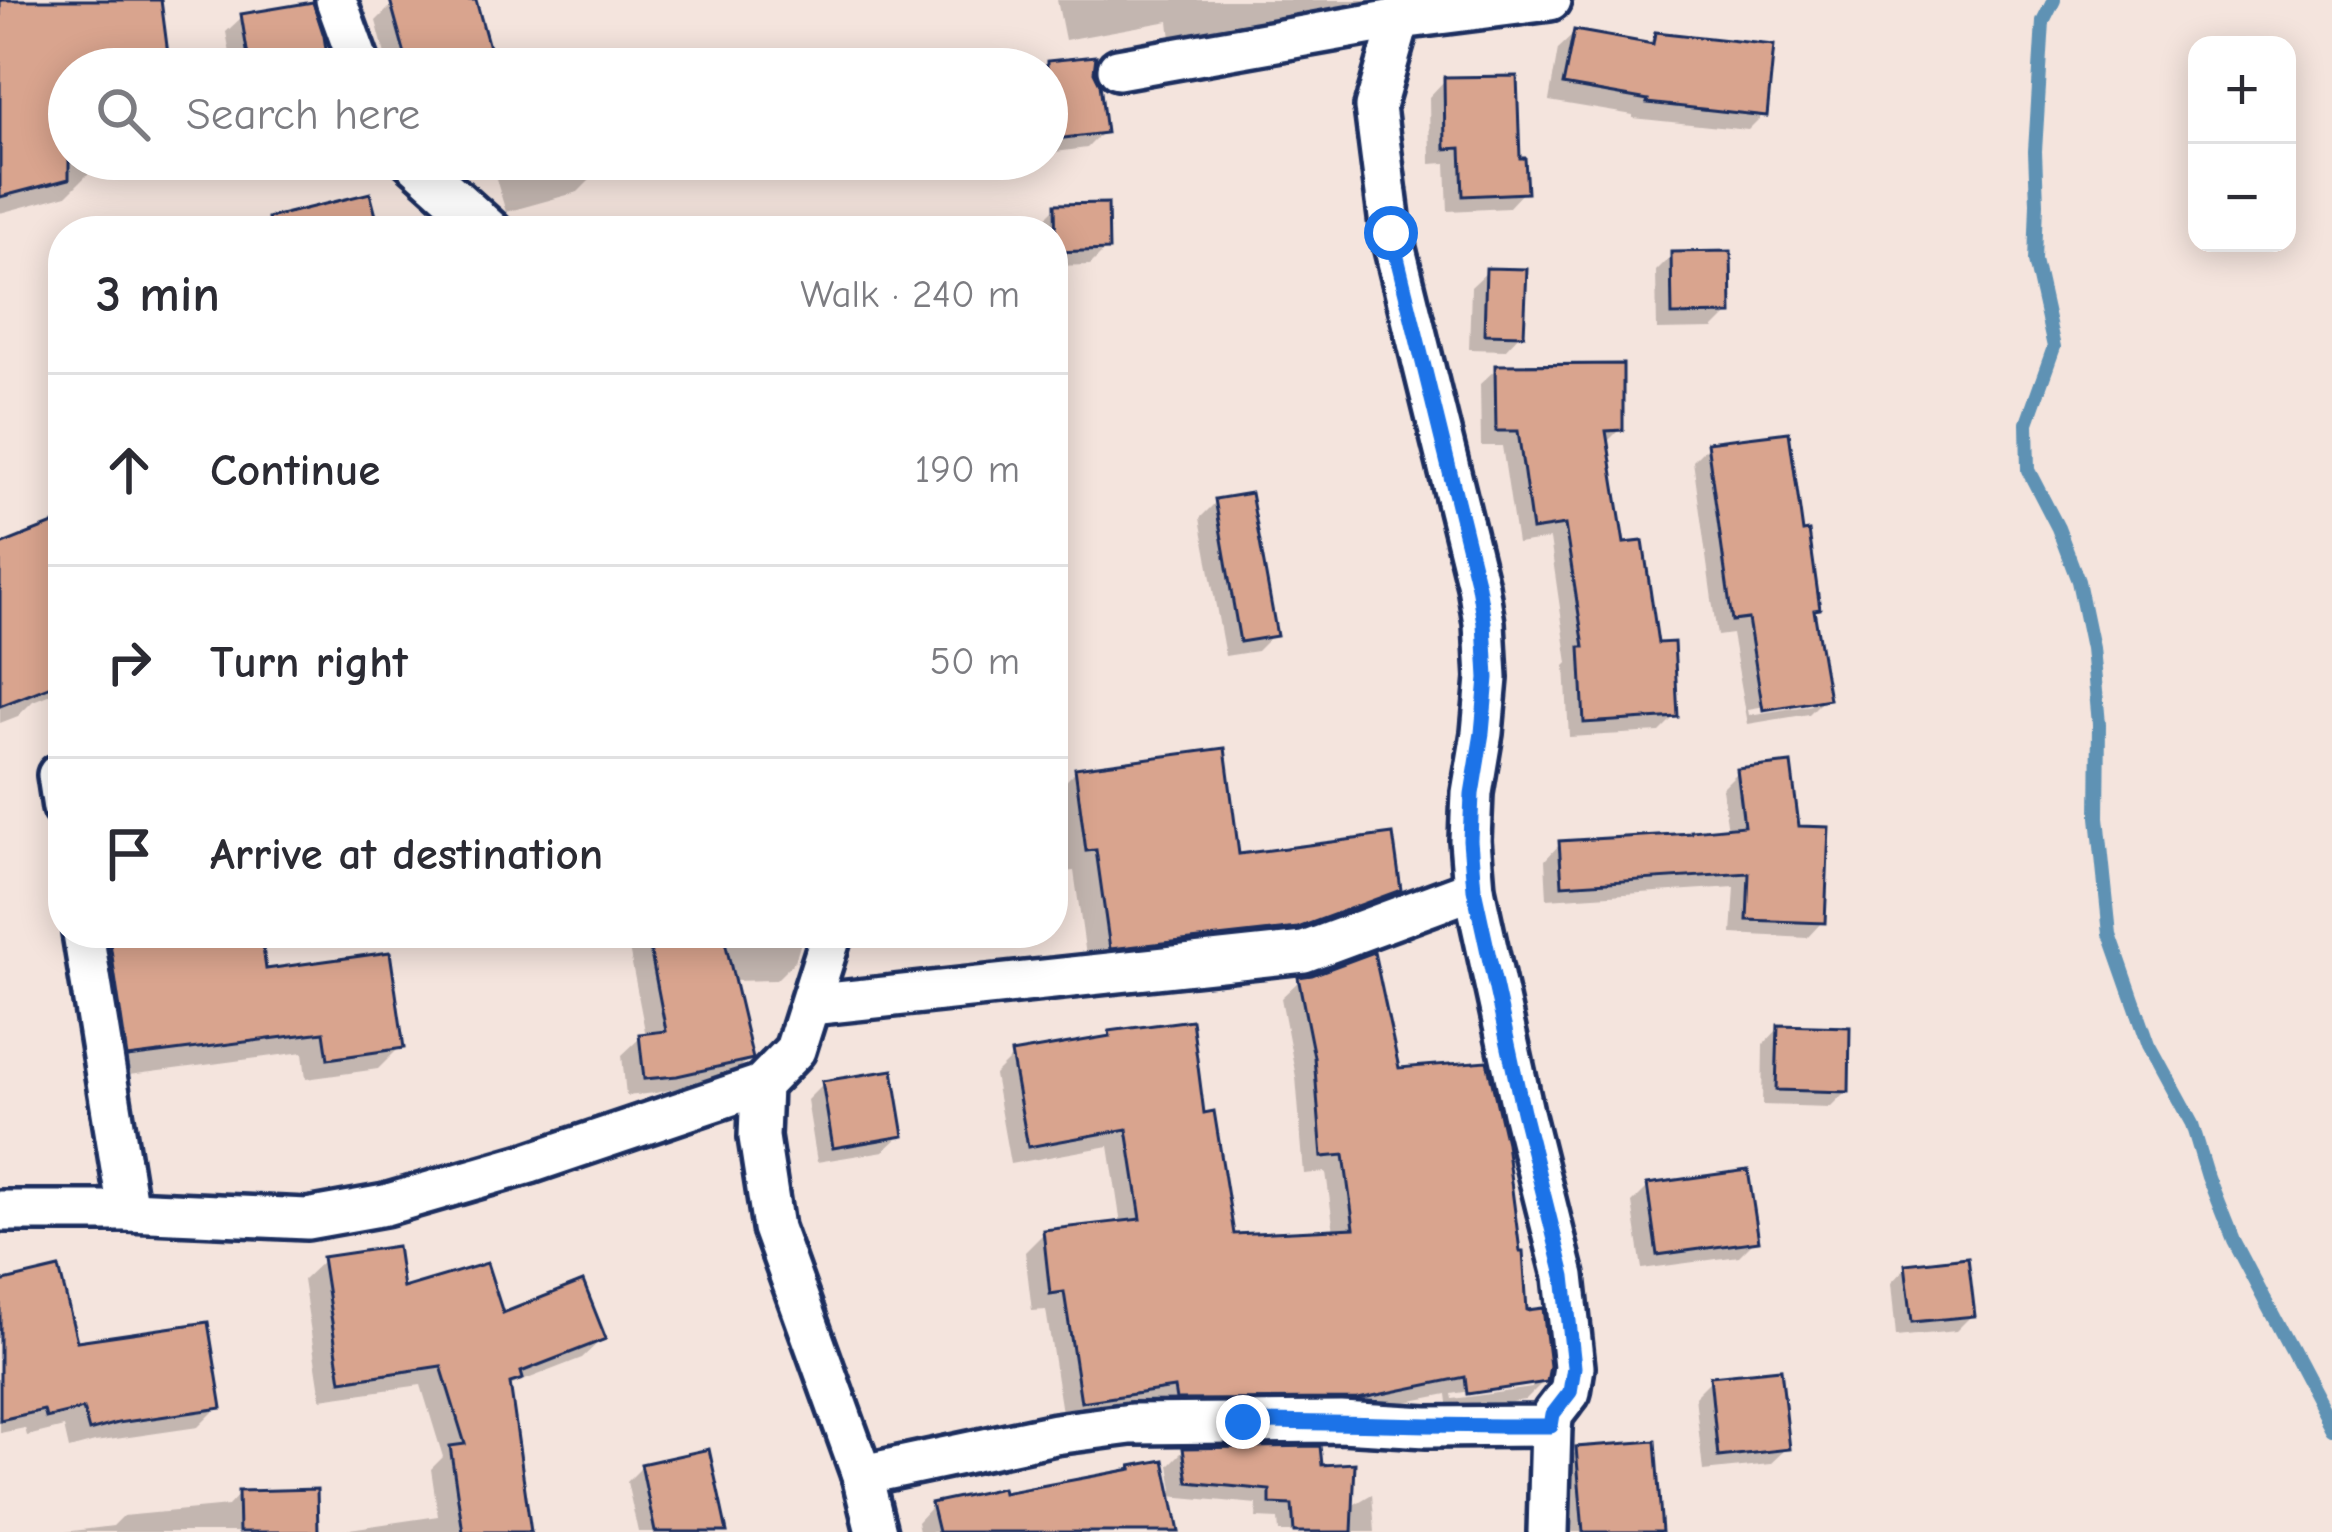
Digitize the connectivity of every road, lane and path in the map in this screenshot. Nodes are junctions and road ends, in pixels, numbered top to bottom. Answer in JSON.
{"nodes":[{"id":1,"x":336,"y":0,"type":"edge"},
{"id":2,"x":1550,"y":0,"type":"edge"},
{"id":3,"x":1400,"y":19,"type":"junction"},
{"id":4,"x":353,"y":48,"type":"edge"},
{"id":5,"x":1118,"y":69,"type":"dead end"},
{"id":6,"x":434,"y":180,"type":"edge"},
{"id":7,"x":474,"y":216,"type":"edge"},
{"id":8,"x":1474,"y":889,"type":"junction"},
{"id":9,"x":85,"y":948,"type":"edge"},
{"id":10,"x":828,"y":948,"type":"edge"},
{"id":11,"x":811,"y":1005,"type":"junction"},
{"id":12,"x":761,"y":1085,"type":"junction"},
{"id":13,"x":128,"y":1210,"type":"junction"},
{"id":14,"x":0,"y":1211,"type":"edge"},
{"id":15,"x":1551,"y":1426,"type":"junction"},
{"id":16,"x":862,"y":1475,"type":"junction"},
{"id":17,"x":876,"y":1532,"type":"edge"},
{"id":18,"x":1548,"y":1532,"type":"edge"}],
"edges":[{"from":1,"to":4,"type":"street"},
{"from":2,"to":3,"type":"street"},
{"from":3,"to":5,"type":"street"},
{"from":3,"to":8,"type":"street"},
{"from":6,"to":7,"type":"street"},
{"from":8,"to":11,"type":"street"},
{"from":8,"to":15,"type":"street"},
{"from":9,"to":13,"type":"street"},
{"from":10,"to":11,"type":"street"},
{"from":11,"to":12,"type":"street"},
{"from":12,"to":13,"type":"street"},
{"from":12,"to":16,"type":"street"},
{"from":13,"to":14,"type":"street"},
{"from":15,"to":16,"type":"street"},
{"from":15,"to":18,"type":"street"},
{"from":16,"to":17,"type":"street"}]}
